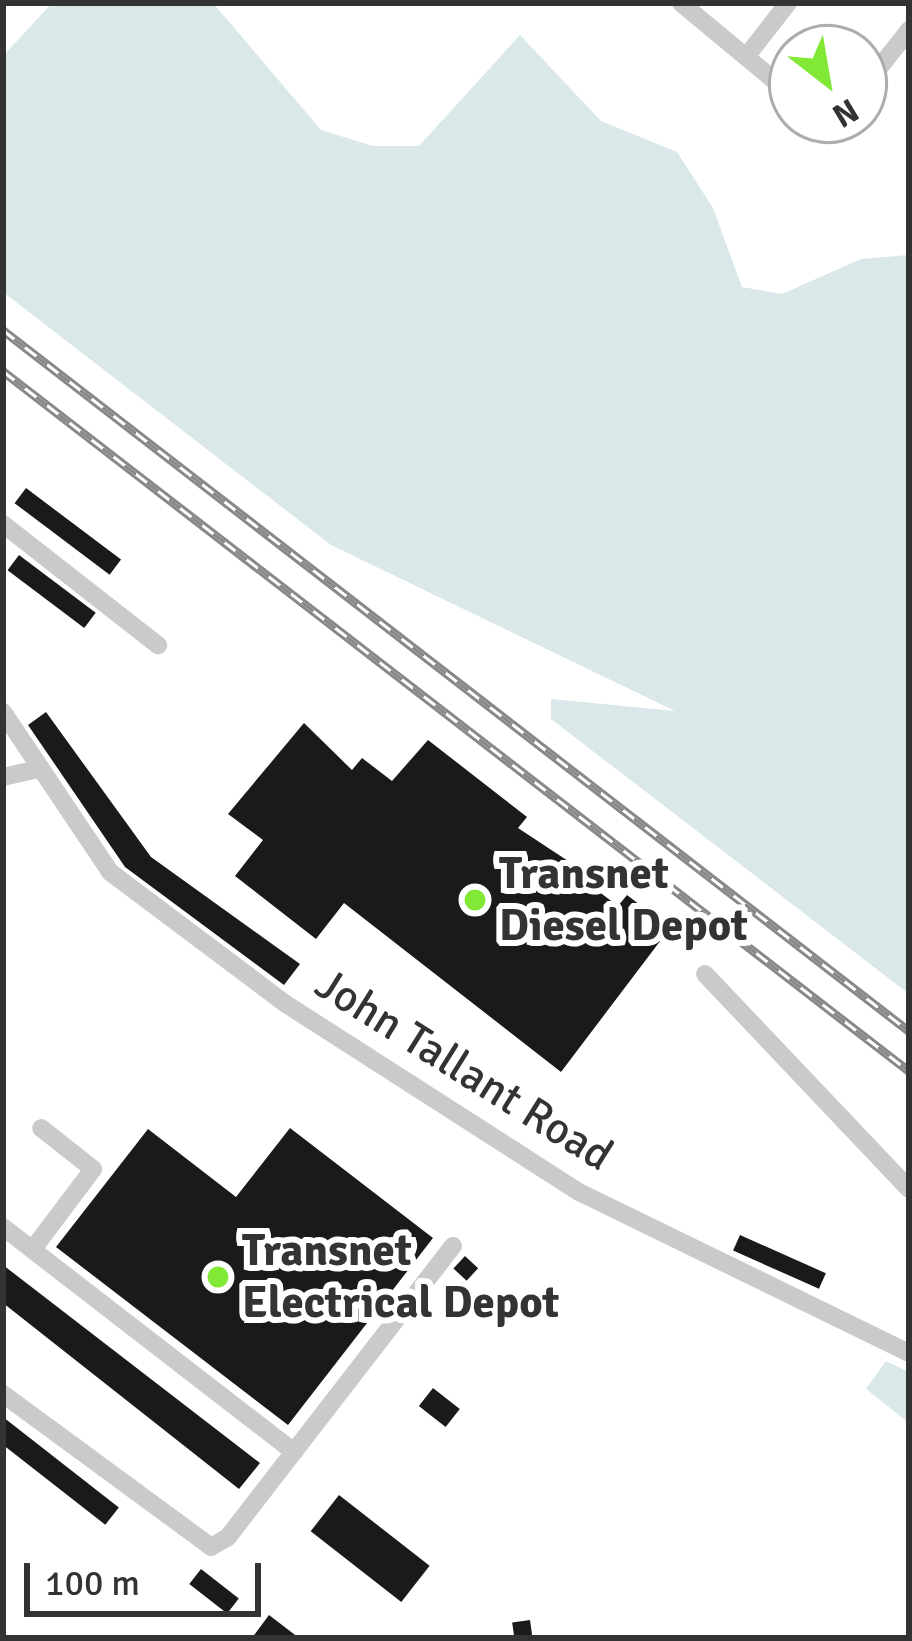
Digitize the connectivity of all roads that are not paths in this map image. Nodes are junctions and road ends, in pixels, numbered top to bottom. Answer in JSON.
{"nodes":[{"id":1,"x":681,"y":3,"type":"edge"},
{"id":2,"x":788,"y":3,"type":"edge"},
{"id":3,"x":909,"y":30,"type":"edge"},
{"id":4,"x":746,"y":57,"type":"junction"},
{"id":5,"x":888,"y":57,"type":"edge"},
{"id":6,"x":768,"y":75,"type":"edge"},
{"id":7,"x":3,"y":524,"type":"edge"},
{"id":8,"x":158,"y":645,"type":"dead end"},
{"id":9,"x":3,"y":712,"type":"edge"},
{"id":10,"x":39,"y":769,"type":"junction"},
{"id":11,"x":3,"y":778,"type":"edge"},
{"id":12,"x":705,"y":974,"type":"dead end"},
{"id":13,"x":41,"y":1127,"type":"dead end"},
{"id":14,"x":909,"y":1189,"type":"edge"},
{"id":15,"x":3,"y":1227,"type":"edge"},
{"id":16,"x":453,"y":1246,"type":"dead end"},
{"id":17,"x":33,"y":1249,"type":"junction"},
{"id":18,"x":909,"y":1353,"type":"edge"},
{"id":19,"x":3,"y":1394,"type":"edge"},
{"id":20,"x":294,"y":1452,"type":"junction"}],
"edges":[{"from":1,"to":4,"type":"street"},
{"from":2,"to":4,"type":"street"},
{"from":3,"to":5,"type":"street"},
{"from":4,"to":6,"type":"street"},
{"from":7,"to":8,"type":"street"},
{"from":9,"to":10,"type":"street","name":"John Tallant Road"},
{"from":10,"to":11,"type":"street"},
{"from":10,"to":18,"type":"street","name":"John Tallant Road"},
{"from":12,"to":14,"type":"street"},
{"from":13,"to":17,"type":"street"},
{"from":15,"to":17,"type":"street"},
{"from":16,"to":20,"type":"street"},
{"from":17,"to":20,"type":"street"},
{"from":19,"to":20,"type":"street"}]}
